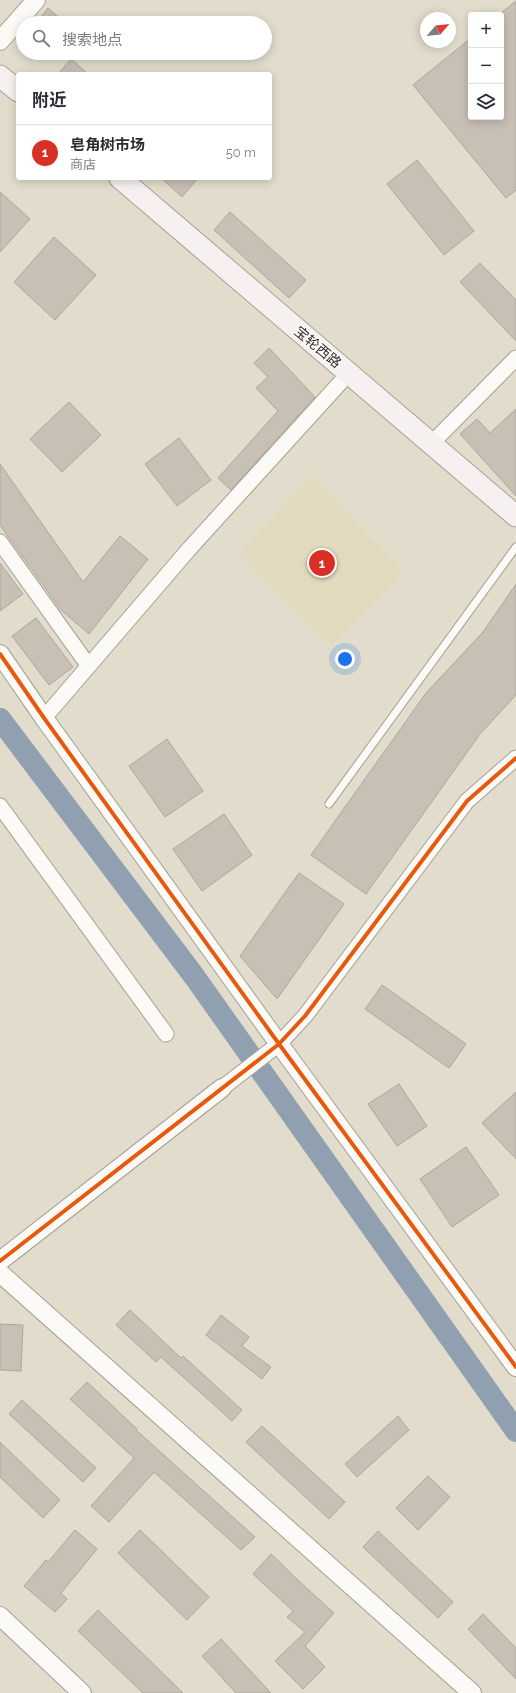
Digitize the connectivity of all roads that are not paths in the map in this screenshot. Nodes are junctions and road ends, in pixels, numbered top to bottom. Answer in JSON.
{"nodes":[{"id":1,"x":36,"y":0,"type":"edge"},
{"id":2,"x":22,"y":16,"type":"edge"},
{"id":3,"x":16,"y":23,"type":"edge"},
{"id":4,"x":0,"y":41,"type":"edge"},
{"id":5,"x":0,"y":76,"type":"edge"},
{"id":6,"x":16,"y":89,"type":"edge"},
{"id":7,"x":122,"y":180,"type":"edge"},
{"id":8,"x":516,"y":358,"type":"edge"},
{"id":9,"x":348,"y":373,"type":"junction"},
{"id":10,"x":432,"y":444,"type":"junction"},
{"id":11,"x":516,"y":516,"type":"edge"},
{"id":12,"x":0,"y":542,"type":"edge"},
{"id":13,"x":516,"y":547,"type":"edge"},
{"id":14,"x":0,"y":654,"type":"edge"},
{"id":15,"x":88,"y":665,"type":"junction"},
{"id":16,"x":44,"y":718,"type":"junction"},
{"id":17,"x":516,"y":758,"type":"edge"},
{"id":18,"x":329,"y":804,"type":"dead end"},
{"id":19,"x":0,"y":806,"type":"edge"},
{"id":20,"x":166,"y":1034,"type":"dead end"},
{"id":21,"x":273,"y":1049,"type":"junction"},
{"id":22,"x":222,"y":1088,"type":"joint"},
{"id":23,"x":0,"y":1261,"type":"edge"},
{"id":24,"x":0,"y":1273,"type":"edge"},
{"id":25,"x":516,"y":1367,"type":"edge"},
{"id":26,"x":0,"y":1616,"type":"edge"},
{"id":27,"x":82,"y":1693,"type":"edge"},
{"id":28,"x":472,"y":1693,"type":"edge"}],
"edges":[{"from":1,"to":2,"type":"street"},
{"from":3,"to":4,"type":"street"},
{"from":5,"to":6,"type":"main road"},
{"from":7,"to":9,"type":"main road","name":"宝轮西路"},
{"from":8,"to":10,"type":"street"},
{"from":9,"to":10,"type":"main road","name":"宝轮西路"},
{"from":9,"to":15,"type":"street"},
{"from":10,"to":11,"type":"main road","name":"宝轮西路"},
{"from":12,"to":15,"type":"street"},
{"from":13,"to":18,"type":"lane"},
{"from":14,"to":16,"type":"street"},
{"from":15,"to":16,"type":"street"},
{"from":16,"to":21,"type":"street"},
{"from":17,"to":21,"type":"street"},
{"from":19,"to":20,"type":"street"},
{"from":21,"to":22,"type":"street"},
{"from":21,"to":25,"type":"street"},
{"from":22,"to":23,"type":"street"},
{"from":24,"to":28,"type":"street"},
{"from":26,"to":27,"type":"street"}]}
